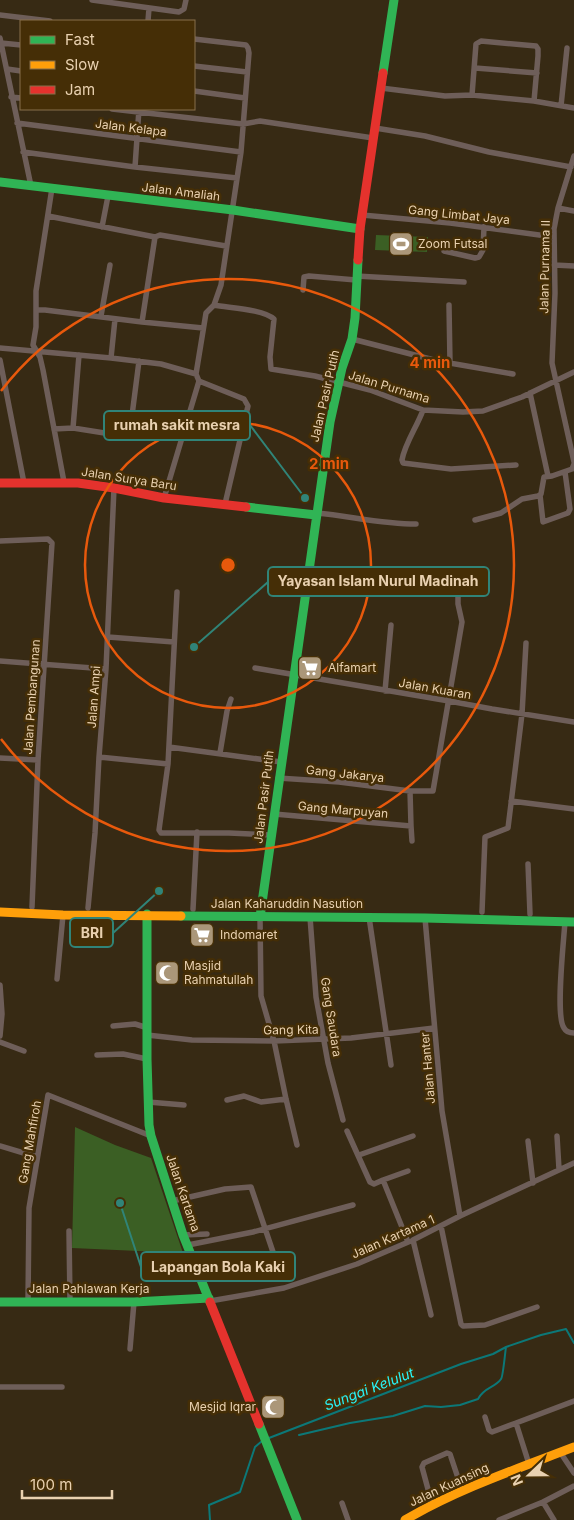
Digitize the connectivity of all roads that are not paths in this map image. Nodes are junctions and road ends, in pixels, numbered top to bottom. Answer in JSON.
{"nodes":[{"id":1,"x":92,"y":0,"type":"edge"},
{"id":2,"x":186,"y":0,"type":"edge"},
{"id":3,"x":394,"y":0,"type":"edge"},
{"id":4,"x":149,"y":8,"type":"junction"},
{"id":5,"x":0,"y":15,"type":"edge"},
{"id":6,"x":42,"y":20,"type":"edge"},
{"id":7,"x":148,"y":20,"type":"edge"},
{"id":8,"x":0,"y":38,"type":"edge"},
{"id":9,"x":195,"y":38,"type":"edge"},
{"id":10,"x":1,"y":42,"type":"edge"},
{"id":11,"x":20,"y":45,"type":"edge"},
{"id":12,"x":567,"y":48,"type":"dead end"},
{"id":13,"x":2,"y":60,"type":"edge"},
{"id":14,"x":195,"y":66,"type":"edge"},
{"id":15,"x":475,"y":68,"type":"junction"},
{"id":16,"x":7,"y":69,"type":"junction"},
{"id":17,"x":20,"y":71,"type":"edge"},
{"id":18,"x":247,"y":72,"type":"junction"},
{"id":19,"x":537,"y":73,"type":"junction"},
{"id":20,"x":381,"y":88,"type":"junction"},
{"id":21,"x":195,"y":92,"type":"edge"},
{"id":22,"x":472,"y":95,"type":"junction"},
{"id":23,"x":11,"y":97,"type":"junction"},
{"id":24,"x":20,"y":98,"type":"edge"},
{"id":25,"x":245,"y":98,"type":"junction"},
{"id":26,"x":534,"y":101,"type":"junction"},
{"id":27,"x":561,"y":106,"type":"junction"},
{"id":28,"x":574,"y":108,"type":"edge"},
{"id":29,"x":139,"y":110,"type":"edge"},
{"id":30,"x":17,"y":123,"type":"junction"},
{"id":31,"x":243,"y":124,"type":"junction"},
{"id":32,"x":375,"y":128,"type":"junction"},
{"id":33,"x":373,"y":138,"type":"junction"},
{"id":34,"x":138,"y":139,"type":"junction"},
{"id":35,"x":23,"y":152,"type":"junction"},
{"id":36,"x":241,"y":152,"type":"junction"},
{"id":37,"x":574,"y":159,"type":"edge"},
{"id":38,"x":135,"y":167,"type":"junction"},
{"id":39,"x":571,"y":167,"type":"junction"},
{"id":40,"x":237,"y":178,"type":"junction"},
{"id":41,"x":0,"y":182,"type":"edge"},
{"id":42,"x":30,"y":186,"type":"junction"},
{"id":43,"x":52,"y":188,"type":"junction"},
{"id":44,"x":108,"y":196,"type":"junction"},
{"id":45,"x":558,"y":208,"type":"junction"},
{"id":46,"x":233,"y":210,"type":"junction"},
{"id":47,"x":574,"y":211,"type":"edge"},
{"id":48,"x":362,"y":215,"type":"junction"},
{"id":49,"x":48,"y":216,"type":"junction"},
{"id":50,"x":102,"y":227,"type":"junction"},
{"id":51,"x":484,"y":228,"type":"junction"},
{"id":52,"x":360,"y":229,"type":"junction"},
{"id":53,"x":554,"y":237,"type":"junction"},
{"id":54,"x":155,"y":238,"type":"junction"},
{"id":55,"x":226,"y":246,"type":"junction"},
{"id":56,"x":444,"y":250,"type":"dead end"},
{"id":57,"x":110,"y":265,"type":"dead end"},
{"id":58,"x":554,"y":265,"type":"junction"},
{"id":59,"x":574,"y":266,"type":"edge"},
{"id":60,"x":356,"y":278,"type":"junction"},
{"id":61,"x":464,"y":282,"type":"dead end"},
{"id":62,"x":304,"y":290,"type":"dead end"},
{"id":63,"x":214,"y":305,"type":"junction"},
{"id":64,"x":449,"y":305,"type":"dead end"},
{"id":65,"x":37,"y":310,"type":"junction"},
{"id":66,"x":101,"y":316,"type":"junction"},
{"id":67,"x":115,"y":319,"type":"junction"},
{"id":68,"x":142,"y":322,"type":"junction"},
{"id":69,"x":203,"y":328,"type":"junction"},
{"id":70,"x":352,"y":339,"type":"junction"},
{"id":71,"x":0,"y":348,"type":"edge"},
{"id":72,"x":36,"y":351,"type":"junction"},
{"id":73,"x":79,"y":355,"type":"junction"},
{"id":74,"x":111,"y":358,"type":"junction"},
{"id":75,"x":0,"y":360,"type":"edge"},
{"id":76,"x":139,"y":362,"type":"junction"},
{"id":77,"x":450,"y":363,"type":"junction"},
{"id":78,"x":574,"y":372,"type":"edge"},
{"id":79,"x":196,"y":374,"type":"junction"},
{"id":80,"x":514,"y":374,"type":"dead end"},
{"id":81,"x":199,"y":381,"type":"junction"},
{"id":82,"x":555,"y":381,"type":"junction"},
{"id":83,"x":339,"y":382,"type":"junction"},
{"id":84,"x":530,"y":393,"type":"junction"},
{"id":85,"x":423,"y":410,"type":"junction"},
{"id":86,"x":74,"y":428,"type":"junction"},
{"id":87,"x":54,"y":430,"type":"junction"},
{"id":88,"x":574,"y":463,"type":"edge"},
{"id":89,"x":516,"y":465,"type":"dead end"},
{"id":90,"x":565,"y":472,"type":"junction"},
{"id":91,"x":548,"y":476,"type":"junction"},
{"id":92,"x":64,"y":482,"type":"junction"},
{"id":93,"x":0,"y":483,"type":"edge"},
{"id":94,"x":24,"y":483,"type":"junction"},
{"id":95,"x":114,"y":488,"type":"junction"},
{"id":96,"x":540,"y":495,"type":"junction"},
{"id":97,"x":164,"y":498,"type":"junction"},
{"id":98,"x":225,"y":504,"type":"junction"},
{"id":99,"x":316,"y":514,"type":"junction"},
{"id":100,"x":475,"y":520,"type":"dead end"},
{"id":101,"x":416,"y":524,"type":"dead end"},
{"id":102,"x":0,"y":541,"type":"edge"},
{"id":103,"x":458,"y":588,"type":"dead end"},
{"id":104,"x":177,"y":592,"type":"dead end"},
{"id":105,"x":391,"y":625,"type":"dead end"},
{"id":106,"x":108,"y":637,"type":"junction"},
{"id":107,"x":174,"y":642,"type":"junction"},
{"id":108,"x":526,"y":643,"type":"dead end"},
{"id":109,"x":0,"y":661,"type":"edge"},
{"id":110,"x":44,"y":665,"type":"junction"},
{"id":111,"x":255,"y":668,"type":"dead end"},
{"id":112,"x":106,"y":669,"type":"junction"},
{"id":113,"x":294,"y":674,"type":"junction"},
{"id":114,"x":385,"y":690,"type":"junction"},
{"id":115,"x":231,"y":699,"type":"dead end"},
{"id":116,"x":449,"y":700,"type":"junction"},
{"id":117,"x":522,"y":714,"type":"junction"},
{"id":118,"x":574,"y":722,"type":"edge"},
{"id":119,"x":169,"y":748,"type":"junction"},
{"id":120,"x":220,"y":753,"type":"junction"},
{"id":121,"x":99,"y":757,"type":"junction"},
{"id":122,"x":0,"y":758,"type":"edge"},
{"id":123,"x":38,"y":760,"type":"junction"},
{"id":124,"x":281,"y":762,"type":"junction"},
{"id":125,"x":168,"y":764,"type":"junction"},
{"id":126,"x":278,"y":778,"type":"junction"},
{"id":127,"x":410,"y":790,"type":"junction"},
{"id":128,"x":511,"y":801,"type":"junction"},
{"id":129,"x":574,"y":809,"type":"edge"},
{"id":130,"x":274,"y":814,"type":"junction"},
{"id":131,"x":410,"y":826,"type":"junction"},
{"id":132,"x":196,"y":832,"type":"junction"},
{"id":133,"x":272,"y":835,"type":"junction"},
{"id":134,"x":412,"y":841,"type":"dead end"},
{"id":135,"x":528,"y":864,"type":"dead end"},
{"id":136,"x":0,"y":906,"type":"edge"},
{"id":137,"x":32,"y":907,"type":"junction"},
{"id":138,"x":88,"y":908,"type":"junction"},
{"id":139,"x":193,"y":909,"type":"junction"},
{"id":140,"x":0,"y":912,"type":"edge"},
{"id":141,"x":482,"y":912,"type":"junction"},
{"id":142,"x":260,"y":913,"type":"junction"},
{"id":143,"x":147,"y":914,"type":"junction"},
{"id":144,"x":530,"y":914,"type":"junction"},
{"id":145,"x":63,"y":915,"type":"junction"},
{"id":146,"x":574,"y":915,"type":"edge"},
{"id":147,"x":310,"y":917,"type":"junction"},
{"id":148,"x":369,"y":917,"type":"junction"},
{"id":149,"x":424,"y":918,"type":"junction"},
{"id":150,"x":570,"y":922,"type":"edge"},
{"id":151,"x":57,"y":979,"type":"dead end"},
{"id":152,"x":0,"y":985,"type":"edge"},
{"id":153,"x":113,"y":1026,"type":"dead end"},
{"id":154,"x":434,"y":1028,"type":"junction"},
{"id":155,"x":148,"y":1031,"type":"junction"},
{"id":156,"x":385,"y":1033,"type":"junction"},
{"id":157,"x":574,"y":1033,"type":"edge"},
{"id":158,"x":0,"y":1036,"type":"edge"},
{"id":159,"x":323,"y":1039,"type":"junction"},
{"id":160,"x":274,"y":1040,"type":"junction"},
{"id":161,"x":0,"y":1042,"type":"edge"},
{"id":162,"x":24,"y":1051,"type":"dead end"},
{"id":163,"x":97,"y":1055,"type":"dead end"},
{"id":164,"x":147,"y":1059,"type":"junction"},
{"id":165,"x":392,"y":1065,"type":"dead end"},
{"id":166,"x":286,"y":1099,"type":"junction"},
{"id":167,"x":227,"y":1100,"type":"dead end"},
{"id":168,"x":148,"y":1102,"type":"junction"},
{"id":169,"x":184,"y":1105,"type":"dead end"},
{"id":170,"x":343,"y":1120,"type":"dead end"},
{"id":171,"x":347,"y":1131,"type":"dead end"},
{"id":172,"x":151,"y":1136,"type":"junction"},
{"id":173,"x":414,"y":1136,"type":"dead end"},
{"id":174,"x":556,"y":1136,"type":"dead end"},
{"id":175,"x":528,"y":1141,"type":"dead end"},
{"id":176,"x":297,"y":1145,"type":"dead end"},
{"id":177,"x":0,"y":1146,"type":"edge"},
{"id":178,"x":359,"y":1155,"type":"junction"},
{"id":179,"x":37,"y":1157,"type":"junction"},
{"id":180,"x":574,"y":1163,"type":"edge"},
{"id":181,"x":559,"y":1169,"type":"junction"},
{"id":182,"x":408,"y":1171,"type":"dead end"},
{"id":183,"x":383,"y":1180,"type":"junction"},
{"id":184,"x":533,"y":1182,"type":"junction"},
{"id":185,"x":172,"y":1201,"type":"junction"},
{"id":186,"x":353,"y":1204,"type":"dead end"},
{"id":187,"x":460,"y":1216,"type":"junction"},
{"id":188,"x":441,"y":1226,"type":"junction"},
{"id":189,"x":265,"y":1229,"type":"junction"},
{"id":190,"x":69,"y":1231,"type":"dead end"},
{"id":191,"x":207,"y":1234,"type":"dead end"},
{"id":192,"x":184,"y":1235,"type":"junction"},
{"id":193,"x":410,"y":1241,"type":"junction"},
{"id":194,"x":188,"y":1245,"type":"junction"},
{"id":195,"x":273,"y":1252,"type":"dead end"},
{"id":196,"x":210,"y":1299,"type":"junction"},
{"id":197,"x":0,"y":1302,"type":"edge"},
{"id":198,"x":28,"y":1302,"type":"junction"},
{"id":199,"x":70,"y":1302,"type":"junction"},
{"id":200,"x":134,"y":1302,"type":"junction"},
{"id":201,"x":537,"y":1307,"type":"dead end"},
{"id":202,"x":431,"y":1315,"type":"dead end"},
{"id":203,"x":130,"y":1349,"type":"dead end"},
{"id":204,"x":0,"y":1387,"type":"edge"},
{"id":205,"x":62,"y":1388,"type":"dead end"},
{"id":206,"x":574,"y":1401,"type":"edge"},
{"id":207,"x":485,"y":1417,"type":"dead end"},
{"id":208,"x":516,"y":1423,"type":"junction"},
{"id":209,"x":574,"y":1447,"type":"edge"},
{"id":210,"x":560,"y":1452,"type":"junction"},
{"id":211,"x":529,"y":1464,"type":"junction"},
{"id":212,"x":574,"y":1473,"type":"edge"},
{"id":213,"x":574,"y":1486,"type":"edge"},
{"id":214,"x":462,"y":1490,"type":"junction"},
{"id":215,"x":543,"y":1502,"type":"junction"},
{"id":216,"x":342,"y":1503,"type":"dead end"},
{"id":217,"x":432,"y":1504,"type":"junction"},
{"id":218,"x":297,"y":1520,"type":"edge"},
{"id":219,"x":348,"y":1520,"type":"edge"},
{"id":220,"x":405,"y":1520,"type":"edge"},
{"id":221,"x":499,"y":1520,"type":"edge"},
{"id":222,"x":554,"y":1520,"type":"edge"}],
"edges":[{"from":1,"to":4,"type":"street"},
{"from":2,"to":4,"type":"street"},
{"from":3,"to":20,"type":"main road","name":"Jalan Pasir Putih"},
{"from":4,"to":7,"type":"street"},
{"from":5,"to":6,"type":"street"},
{"from":8,"to":10,"type":"street"},
{"from":9,"to":18,"type":"street"},
{"from":10,"to":11,"type":"street"},
{"from":10,"to":13,"type":"street"},
{"from":12,"to":27,"type":"street"},
{"from":13,"to":16,"type":"street"},
{"from":14,"to":18,"type":"street"},
{"from":15,"to":19,"type":"street"},
{"from":15,"to":19,"type":"street"},
{"from":15,"to":22,"type":"street"},
{"from":16,"to":17,"type":"street"},
{"from":16,"to":23,"type":"street"},
{"from":18,"to":25,"type":"street"},
{"from":19,"to":26,"type":"street"},
{"from":20,"to":22,"type":"street"},
{"from":20,"to":32,"type":"main road","name":"Jalan Pasir Putih"},
{"from":21,"to":25,"type":"street"},
{"from":22,"to":26,"type":"street"},
{"from":23,"to":24,"type":"street"},
{"from":23,"to":30,"type":"street"},
{"from":25,"to":31,"type":"street"},
{"from":26,"to":27,"type":"street"},
{"from":27,"to":28,"type":"street"},
{"from":29,"to":31,"type":"street"},
{"from":29,"to":34,"type":"street"},
{"from":30,"to":34,"type":"street","name":"Jalan Kelapa"},
{"from":30,"to":35,"type":"street"},
{"from":31,"to":33,"type":"street"},
{"from":31,"to":36,"type":"street"},
{"from":32,"to":33,"type":"main road","name":"Jalan Pasir Putih"},
{"from":32,"to":39,"type":"street"},
{"from":33,"to":48,"type":"main road","name":"Jalan Pasir Putih"},
{"from":34,"to":36,"type":"street","name":"Jalan Kelapa"},
{"from":34,"to":38,"type":"street"},
{"from":35,"to":38,"type":"street"},
{"from":35,"to":42,"type":"street"},
{"from":36,"to":40,"type":"street"},
{"from":37,"to":39,"type":"street","name":"Jalan Purnama II"},
{"from":38,"to":40,"type":"street"},
{"from":39,"to":45,"type":"street","name":"Jalan Purnama II"},
{"from":40,"to":46,"type":"street"},
{"from":41,"to":42,"type":"main road","name":"Jalan Amaliah"},
{"from":42,"to":43,"type":"main road","name":"Jalan Amaliah"},
{"from":43,"to":44,"type":"main road","name":"Jalan Amaliah"},
{"from":43,"to":49,"type":"street"},
{"from":44,"to":46,"type":"main road","name":"Jalan Amaliah"},
{"from":44,"to":50,"type":"street"},
{"from":45,"to":47,"type":"street"},
{"from":45,"to":53,"type":"street","name":"Jalan Purnama II"},
{"from":46,"to":52,"type":"main road","name":"Jalan Amaliah"},
{"from":46,"to":55,"type":"street"},
{"from":48,"to":51,"type":"street","name":"Gang Limbat Jaya"},
{"from":48,"to":52,"type":"main road","name":"Jalan Pasir Putih"},
{"from":49,"to":50,"type":"street"},
{"from":49,"to":65,"type":"street"},
{"from":50,"to":54,"type":"street"},
{"from":51,"to":53,"type":"street","name":"Gang Limbat Jaya"},
{"from":51,"to":56,"type":"street"},
{"from":52,"to":60,"type":"main road","name":"Jalan Pasir Putih"},
{"from":53,"to":58,"type":"street","name":"Jalan Purnama II"},
{"from":54,"to":55,"type":"street"},
{"from":54,"to":68,"type":"street"},
{"from":55,"to":63,"type":"street"},
{"from":57,"to":66,"type":"street"},
{"from":58,"to":59,"type":"street"},
{"from":58,"to":82,"type":"street","name":"Jalan Purnama II"},
{"from":60,"to":61,"type":"street"},
{"from":60,"to":62,"type":"street"},
{"from":60,"to":70,"type":"main road","name":"Jalan Pasir Putih"},
{"from":63,"to":69,"type":"street"},
{"from":63,"to":83,"type":"street","name":"Jalan Purnama"},
{"from":64,"to":77,"type":"street"},
{"from":65,"to":66,"type":"street"},
{"from":65,"to":72,"type":"street"},
{"from":66,"to":67,"type":"street"},
{"from":67,"to":68,"type":"street"},
{"from":67,"to":74,"type":"street"},
{"from":68,"to":69,"type":"street"},
{"from":69,"to":79,"type":"street"},
{"from":70,"to":77,"type":"street"},
{"from":70,"to":83,"type":"main road","name":"Jalan Pasir Putih"},
{"from":71,"to":72,"type":"street"},
{"from":72,"to":73,"type":"street"},
{"from":72,"to":87,"type":"street"},
{"from":73,"to":74,"type":"street"},
{"from":73,"to":86,"type":"street"},
{"from":74,"to":76,"type":"street"},
{"from":75,"to":94,"type":"street"},
{"from":76,"to":79,"type":"street"},
{"from":76,"to":86,"type":"street"},
{"from":77,"to":80,"type":"street"},
{"from":78,"to":82,"type":"street","name":"Jalan Purnama"},
{"from":79,"to":81,"type":"street"},
{"from":81,"to":97,"type":"street"},
{"from":81,"to":98,"type":"street"},
{"from":82,"to":84,"type":"street","name":"Jalan Purnama"},
{"from":82,"to":88,"type":"street","name":"Jalan Purnama II"},
{"from":83,"to":85,"type":"street","name":"Jalan Purnama"},
{"from":83,"to":99,"type":"main road","name":"Jalan Pasir Putih"},
{"from":84,"to":85,"type":"street","name":"Jalan Purnama"},
{"from":84,"to":91,"type":"street"},
{"from":85,"to":89,"type":"street"},
{"from":86,"to":87,"type":"street"},
{"from":87,"to":92,"type":"street"},
{"from":88,"to":90,"type":"street"},
{"from":90,"to":91,"type":"street"},
{"from":90,"to":96,"type":"street"},
{"from":91,"to":96,"type":"street"},
{"from":92,"to":94,"type":"main road","name":"Jalan Surya Baru"},
{"from":92,"to":95,"type":"main road","name":"Jalan Surya Baru"},
{"from":93,"to":94,"type":"main road","name":"Jalan Surya Baru"},
{"from":95,"to":97,"type":"main road","name":"Jalan Surya Baru"},
{"from":95,"to":106,"type":"street","name":"Jalan Ampi"},
{"from":96,"to":100,"type":"street"},
{"from":97,"to":98,"type":"main road","name":"Jalan Surya Baru"},
{"from":98,"to":99,"type":"main road","name":"Jalan Surya Baru"},
{"from":99,"to":101,"type":"street"},
{"from":99,"to":113,"type":"main road","name":"Jalan Pasir Putih"},
{"from":102,"to":110,"type":"street","name":"Jalan Pembangunan"},
{"from":103,"to":116,"type":"street"},
{"from":104,"to":107,"type":"street"},
{"from":105,"to":114,"type":"street"},
{"from":106,"to":107,"type":"street"},
{"from":106,"to":112,"type":"street","name":"Jalan Ampi"},
{"from":107,"to":119,"type":"street"},
{"from":108,"to":117,"type":"street"},
{"from":109,"to":110,"type":"street"},
{"from":110,"to":112,"type":"street"},
{"from":110,"to":123,"type":"street","name":"Jalan Pembangunan"},
{"from":111,"to":113,"type":"street","name":"Jalan Kuaran"},
{"from":112,"to":121,"type":"street","name":"Jalan Ampi"},
{"from":113,"to":114,"type":"street","name":"Jalan Kuaran"},
{"from":113,"to":124,"type":"main road","name":"Jalan Pasir Putih"},
{"from":114,"to":116,"type":"street","name":"Jalan Kuaran"},
{"from":115,"to":120,"type":"street"},
{"from":116,"to":117,"type":"street","name":"Jalan Kuaran"},
{"from":116,"to":127,"type":"street","name":"Gang Jakarya"},
{"from":117,"to":118,"type":"street","name":"Jalan Kuaran"},
{"from":117,"to":128,"type":"street"},
{"from":119,"to":120,"type":"street"},
{"from":119,"to":125,"type":"street"},
{"from":120,"to":124,"type":"street"},
{"from":121,"to":125,"type":"street"},
{"from":121,"to":138,"type":"street","name":"Jalan Ampi"},
{"from":122,"to":123,"type":"street"},
{"from":123,"to":137,"type":"street","name":"Jalan Pembangunan"},
{"from":124,"to":126,"type":"main road","name":"Jalan Pasir Putih"},
{"from":125,"to":132,"type":"street"},
{"from":126,"to":127,"type":"street","name":"Gang Jakarya"},
{"from":126,"to":130,"type":"main road","name":"Jalan Pasir Putih"},
{"from":127,"to":131,"type":"street"},
{"from":128,"to":129,"type":"street"},
{"from":128,"to":141,"type":"street"},
{"from":130,"to":131,"type":"street","name":"Gang Marpuyan"},
{"from":130,"to":133,"type":"main road","name":"Jalan Pasir Putih"},
{"from":131,"to":134,"type":"street"},
{"from":132,"to":133,"type":"street"},
{"from":132,"to":139,"type":"street"},
{"from":133,"to":142,"type":"main road","name":"Jalan Pasir Putih"},
{"from":135,"to":144,"type":"street"},
{"from":136,"to":137,"type":"main road","name":"Jalan Kaharuddin Nasution"},
{"from":137,"to":138,"type":"main road","name":"Jalan Kaharuddin Nasution"},
{"from":138,"to":139,"type":"main road","name":"Jalan Kaharuddin Nasution"},
{"from":139,"to":142,"type":"main road","name":"Jalan Kaharuddin Nasution"},
{"from":140,"to":145,"type":"main road","name":"Jalan Kaharuddin Nasution"},
{"from":141,"to":142,"type":"main road","name":"Jalan Kaharuddin Nasution"},
{"from":141,"to":144,"type":"main road","name":"Jalan Kaharuddin Nasution"},
{"from":142,"to":143,"type":"main road","name":"Jalan Kaharuddin Nasution"},
{"from":142,"to":147,"type":"main road","name":"Jalan Kaharuddin Nasution"},
{"from":142,"to":160,"type":"street"},
{"from":143,"to":145,"type":"main road","name":"Jalan Kaharuddin Nasution"},
{"from":143,"to":155,"type":"main road","name":"Jalan Kartama"},
{"from":144,"to":146,"type":"main road","name":"Jalan Kaharuddin Nasution"},
{"from":145,"to":151,"type":"street"},
{"from":147,"to":148,"type":"main road","name":"Jalan Kaharuddin Nasution"},
{"from":147,"to":159,"type":"street","name":"Gang Saudara"},
{"from":148,"to":149,"type":"main road","name":"Jalan Kaharuddin Nasution"},
{"from":148,"to":156,"type":"street"},
{"from":149,"to":150,"type":"main road","name":"Jalan Kaharuddin Nasution"},
{"from":149,"to":154,"type":"street","name":"Jalan Hanter"},
{"from":150,"to":157,"type":"street"},
{"from":152,"to":158,"type":"street"},
{"from":153,"to":155,"type":"street","name":"Gang Kita"},
{"from":154,"to":156,"type":"street","name":"Gang Kita"},
{"from":154,"to":187,"type":"street","name":"Jalan Hanter"},
{"from":155,"to":160,"type":"street","name":"Gang Kita"},
{"from":155,"to":164,"type":"main road","name":"Jalan Kartama"},
{"from":156,"to":159,"type":"street","name":"Gang Kita"},
{"from":156,"to":165,"type":"street"},
{"from":159,"to":160,"type":"street","name":"Gang Kita"},
{"from":159,"to":170,"type":"street","name":"Gang Saudara"},
{"from":160,"to":166,"type":"street"},
{"from":161,"to":162,"type":"street"},
{"from":163,"to":164,"type":"street"},
{"from":164,"to":168,"type":"main road","name":"Jalan Kartama"},
{"from":166,"to":167,"type":"street"},
{"from":166,"to":176,"type":"street"},
{"from":168,"to":169,"type":"street"},
{"from":168,"to":172,"type":"main road","name":"Jalan Kartama"},
{"from":171,"to":178,"type":"street"},
{"from":172,"to":179,"type":"street","name":"Gang Mahfiroh"},
{"from":172,"to":185,"type":"main road","name":"Jalan Kartama"},
{"from":173,"to":178,"type":"street"},
{"from":174,"to":181,"type":"street"},
{"from":175,"to":184,"type":"street"},
{"from":177,"to":179,"type":"street"},
{"from":178,"to":183,"type":"street"},
{"from":179,"to":198,"type":"street","name":"Gang Mahfiroh"},
{"from":180,"to":181,"type":"street","name":"Jalan Kartama 1"},
{"from":181,"to":184,"type":"street","name":"Jalan Kartama 1"},
{"from":182,"to":183,"type":"street"},
{"from":183,"to":193,"type":"street"},
{"from":184,"to":187,"type":"street","name":"Jalan Kartama 1"},
{"from":185,"to":189,"type":"street"},
{"from":185,"to":192,"type":"main road","name":"Jalan Kartama"},
{"from":186,"to":189,"type":"street"},
{"from":187,"to":188,"type":"street","name":"Jalan Kartama 1"},
{"from":188,"to":193,"type":"street","name":"Jalan Kartama 1"},
{"from":188,"to":201,"type":"street"},
{"from":189,"to":194,"type":"street"},
{"from":189,"to":195,"type":"street"},
{"from":190,"to":199,"type":"street"},
{"from":191,"to":192,"type":"street"},
{"from":192,"to":194,"type":"main road","name":"Jalan Kartama"},
{"from":193,"to":196,"type":"street","name":"Jalan Kartama 1"},
{"from":193,"to":202,"type":"street"},
{"from":194,"to":196,"type":"main road","name":"Jalan Kartama"},
{"from":196,"to":200,"type":"main road","name":"Jalan Pahlawan Kerja"},
{"from":196,"to":218,"type":"main road","name":"Jalan Kartama"},
{"from":197,"to":198,"type":"main road","name":"Jalan Pahlawan Kerja"},
{"from":198,"to":199,"type":"main road","name":"Jalan Pahlawan Kerja"},
{"from":199,"to":200,"type":"main road","name":"Jalan Pahlawan Kerja"},
{"from":200,"to":203,"type":"street"},
{"from":204,"to":205,"type":"street"},
{"from":206,"to":208,"type":"street"},
{"from":207,"to":208,"type":"street"},
{"from":208,"to":211,"type":"street"},
{"from":209,"to":210,"type":"main road","name":"Jalan Kuansing"},
{"from":210,"to":211,"type":"main road","name":"Jalan Kuansing"},
{"from":210,"to":212,"type":"street"},
{"from":211,"to":214,"type":"main road","name":"Jalan Kuansing"},
{"from":213,"to":215,"type":"street"},
{"from":214,"to":217,"type":"main road","name":"Jalan Kuansing"},
{"from":214,"to":217,"type":"street"},
{"from":215,"to":221,"type":"street"},
{"from":215,"to":222,"type":"street"},
{"from":216,"to":219,"type":"street"},
{"from":217,"to":220,"type":"main road","name":"Jalan Kuansing"}]}
